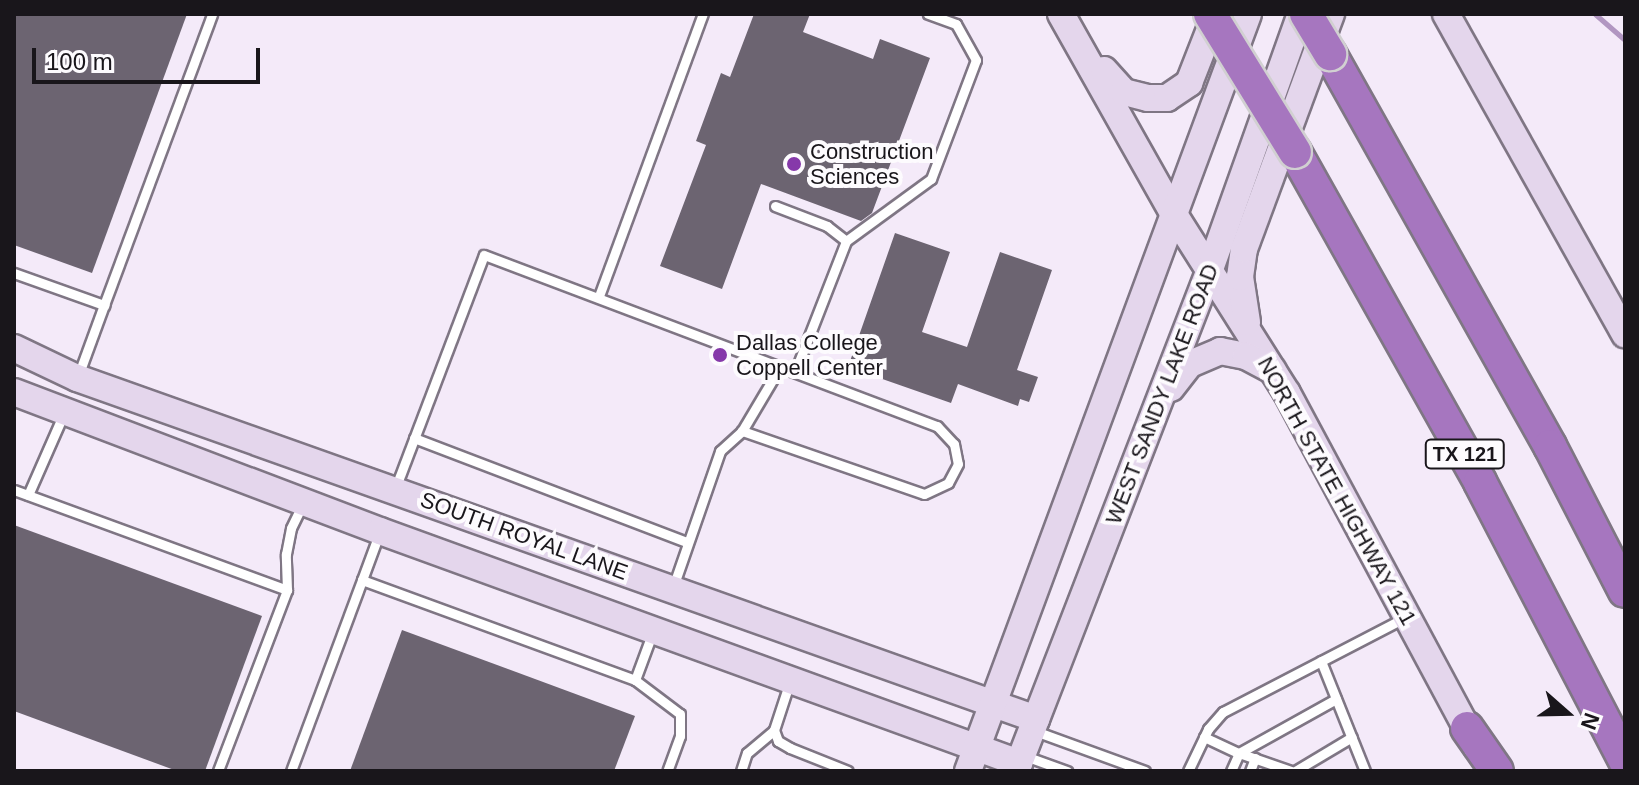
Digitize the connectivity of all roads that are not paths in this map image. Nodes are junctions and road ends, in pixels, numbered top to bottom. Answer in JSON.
{"nodes":[{"id":1,"x":212,"y":14,"type":"edge"},
{"id":2,"x":703,"y":14,"type":"edge"},
{"id":3,"x":928,"y":14,"type":"edge"},
{"id":4,"x":1061,"y":14,"type":"edge"},
{"id":5,"x":1210,"y":14,"type":"edge"},
{"id":6,"x":1216,"y":14,"type":"edge"},
{"id":7,"x":1248,"y":14,"type":"edge"},
{"id":8,"x":1304,"y":14,"type":"edge"},
{"id":9,"x":1331,"y":14,"type":"edge"},
{"id":10,"x":1428,"y":14,"type":"edge"},
{"id":11,"x":1446,"y":14,"type":"edge"},
{"id":12,"x":1079,"y":44,"type":"junction"},
{"id":13,"x":1500,"y":105,"type":"junction"},
{"id":14,"x":775,"y":206,"type":"dead end"},
{"id":15,"x":1175,"y":216,"type":"junction"},
{"id":16,"x":846,"y":241,"type":"junction"},
{"id":17,"x":1209,"y":272,"type":"junction"},
{"id":18,"x":14,"y":273,"type":"edge"},
{"id":19,"x":599,"y":296,"type":"junction"},
{"id":20,"x":104,"y":305,"type":"junction"},
{"id":21,"x":1625,"y":334,"type":"edge"},
{"id":22,"x":1249,"y":335,"type":"junction"},
{"id":23,"x":14,"y":348,"type":"edge"},
{"id":24,"x":780,"y":367,"type":"junction"},
{"id":25,"x":1272,"y":370,"type":"junction"},
{"id":26,"x":795,"y":372,"type":"junction"},
{"id":27,"x":77,"y":378,"type":"junction"},
{"id":28,"x":14,"y":392,"type":"edge"},
{"id":29,"x":1157,"y":407,"type":"junction"},
{"id":30,"x":64,"y":413,"type":"junction"},
{"id":31,"x":742,"y":431,"type":"junction"},
{"id":32,"x":414,"y":438,"type":"junction"},
{"id":33,"x":395,"y":489,"type":"junction"},
{"id":34,"x":14,"y":490,"type":"edge"},
{"id":35,"x":28,"y":495,"type":"junction"},
{"id":36,"x":303,"y":502,"type":"junction"},
{"id":37,"x":380,"y":531,"type":"junction"},
{"id":38,"x":686,"y":542,"type":"junction"},
{"id":39,"x":362,"y":580,"type":"junction"},
{"id":40,"x":673,"y":589,"type":"junction"},
{"id":41,"x":287,"y":590,"type":"junction"},
{"id":42,"x":1625,"y":591,"type":"edge"},
{"id":43,"x":1407,"y":617,"type":"junction"},
{"id":44,"x":654,"y":631,"type":"junction"},
{"id":45,"x":1321,"y":661,"type":"junction"},
{"id":46,"x":635,"y":680,"type":"junction"},
{"id":47,"x":790,"y":680,"type":"junction"},
{"id":48,"x":1336,"y":699,"type":"junction"},
{"id":49,"x":993,"y":704,"type":"junction"},
{"id":50,"x":1034,"y":725,"type":"junction"},
{"id":51,"x":1467,"y":728,"type":"junction"},
{"id":52,"x":774,"y":730,"type":"junction"},
{"id":53,"x":1204,"y":737,"type":"junction"},
{"id":54,"x":1352,"y":737,"type":"junction"},
{"id":55,"x":1239,"y":753,"type":"junction"},
{"id":56,"x":1255,"y":758,"type":"junction"},
{"id":57,"x":972,"y":759,"type":"edge"},
{"id":58,"x":1625,"y":761,"type":"edge"},
{"id":59,"x":1019,"y":763,"type":"edge"},
{"id":60,"x":218,"y":771,"type":"edge"},
{"id":61,"x":291,"y":771,"type":"edge"},
{"id":62,"x":667,"y":771,"type":"edge"},
{"id":63,"x":741,"y":771,"type":"edge"},
{"id":64,"x":848,"y":771,"type":"edge"},
{"id":65,"x":1067,"y":771,"type":"edge"},
{"id":66,"x":1145,"y":771,"type":"edge"},
{"id":67,"x":1188,"y":771,"type":"edge"},
{"id":68,"x":1231,"y":771,"type":"edge"},
{"id":69,"x":1250,"y":771,"type":"edge"},
{"id":70,"x":1293,"y":771,"type":"edge"},
{"id":71,"x":1365,"y":771,"type":"edge"},
{"id":72,"x":1489,"y":771,"type":"edge"},
{"id":73,"x":1497,"y":771,"type":"edge"}],
"edges":[{"from":1,"to":20,"type":"lane"},
{"from":2,"to":19,"type":"lane"},
{"from":3,"to":16,"type":"lane"},
{"from":4,"to":12,"type":"main road"},
{"from":5,"to":58,"type":"highway","number":"TX 121","bridge":true},
{"from":6,"to":12,"type":"main road"},
{"from":7,"to":15,"type":"main road"},
{"from":8,"to":17,"type":"main road","name":"WEST SANDY LAKE ROAD"},
{"from":8,"to":42,"type":"highway","bridge":true},
{"from":9,"to":22,"type":"main road"},
{"from":10,"to":13,"type":"main road"},
{"from":11,"to":13,"type":"main road"},
{"from":12,"to":15,"type":"main road","name":"NORTH STATE HIGHWAY 121"},
{"from":13,"to":21,"type":"main road"},
{"from":14,"to":16,"type":"lane"},
{"from":15,"to":17,"type":"main road","name":"NORTH STATE HIGHWAY 121"},
{"from":15,"to":49,"type":"main road"},
{"from":16,"to":26,"type":"lane"},
{"from":17,"to":22,"type":"main road","name":"NORTH STATE HIGHWAY 121"},
{"from":17,"to":29,"type":"main road","name":"WEST SANDY LAKE ROAD"},
{"from":18,"to":20,"type":"lane"},
{"from":19,"to":24,"type":"lane"},
{"from":19,"to":32,"type":"lane"},
{"from":20,"to":27,"type":"lane"},
{"from":22,"to":25,"type":"main road","name":"NORTH STATE HIGHWAY 121"},
{"from":23,"to":27,"type":"main road","name":"SOUTH ROYAL LANE"},
{"from":24,"to":26,"type":"lane"},
{"from":24,"to":31,"type":"lane"},
{"from":25,"to":29,"type":"main road"},
{"from":25,"to":43,"type":"main road","name":"NORTH STATE HIGHWAY 121"},
{"from":26,"to":31,"type":"lane"},
{"from":27,"to":30,"type":"main road"},
{"from":27,"to":33,"type":"main road","name":"SOUTH ROYAL LANE"},
{"from":28,"to":30,"type":"main road","name":"SOUTH ROYAL LANE"},
{"from":29,"to":50,"type":"main road","name":"WEST SANDY LAKE ROAD"},
{"from":30,"to":35,"type":"lane"},
{"from":30,"to":36,"type":"main road","name":"SOUTH ROYAL LANE"},
{"from":31,"to":38,"type":"lane"},
{"from":32,"to":33,"type":"lane"},
{"from":32,"to":38,"type":"lane"},
{"from":33,"to":37,"type":"main road"},
{"from":33,"to":40,"type":"main road","name":"SOUTH ROYAL LANE"},
{"from":34,"to":35,"type":"lane"},
{"from":35,"to":41,"type":"lane"},
{"from":36,"to":37,"type":"main road","name":"SOUTH ROYAL LANE"},
{"from":36,"to":41,"type":"lane"},
{"from":37,"to":39,"type":"lane"},
{"from":37,"to":44,"type":"main road","name":"SOUTH ROYAL LANE"},
{"from":38,"to":40,"type":"lane"},
{"from":39,"to":46,"type":"lane"},
{"from":39,"to":61,"type":"lane"},
{"from":40,"to":49,"type":"main road","name":"SOUTH ROYAL LANE"},
{"from":41,"to":60,"type":"lane"},
{"from":43,"to":45,"type":"lane"},
{"from":43,"to":51,"type":"main road","name":"NORTH STATE HIGHWAY 121"},
{"from":44,"to":46,"type":"lane"},
{"from":44,"to":47,"type":"main road","name":"SOUTH ROYAL LANE"},
{"from":45,"to":48,"type":"lane"},
{"from":45,"to":53,"type":"lane"},
{"from":46,"to":62,"type":"lane"},
{"from":47,"to":52,"type":"lane"},
{"from":47,"to":57,"type":"main road","name":"SOUTH ROYAL LANE"},
{"from":48,"to":54,"type":"lane"},
{"from":48,"to":55,"type":"lane"},
{"from":49,"to":50,"type":"main road","name":"SOUTH ROYAL LANE"},
{"from":49,"to":57,"type":"main road"},
{"from":50,"to":59,"type":"main road","name":"WEST SANDY LAKE ROAD"},
{"from":50,"to":66,"type":"lane"},
{"from":51,"to":72,"type":"main road","name":"NORTH STATE HIGHWAY 121"},
{"from":51,"to":73,"type":"highway"},
{"from":52,"to":63,"type":"lane"},
{"from":52,"to":64,"type":"lane"},
{"from":53,"to":55,"type":"lane"},
{"from":53,"to":67,"type":"lane"},
{"from":54,"to":70,"type":"lane"},
{"from":54,"to":71,"type":"lane"},
{"from":55,"to":56,"type":"lane"},
{"from":55,"to":68,"type":"lane"},
{"from":56,"to":69,"type":"lane"},
{"from":56,"to":70,"type":"lane"},
{"from":57,"to":59,"type":"main road","name":"SOUTH ROYAL LANE"},
{"from":59,"to":65,"type":"lane"}]}
